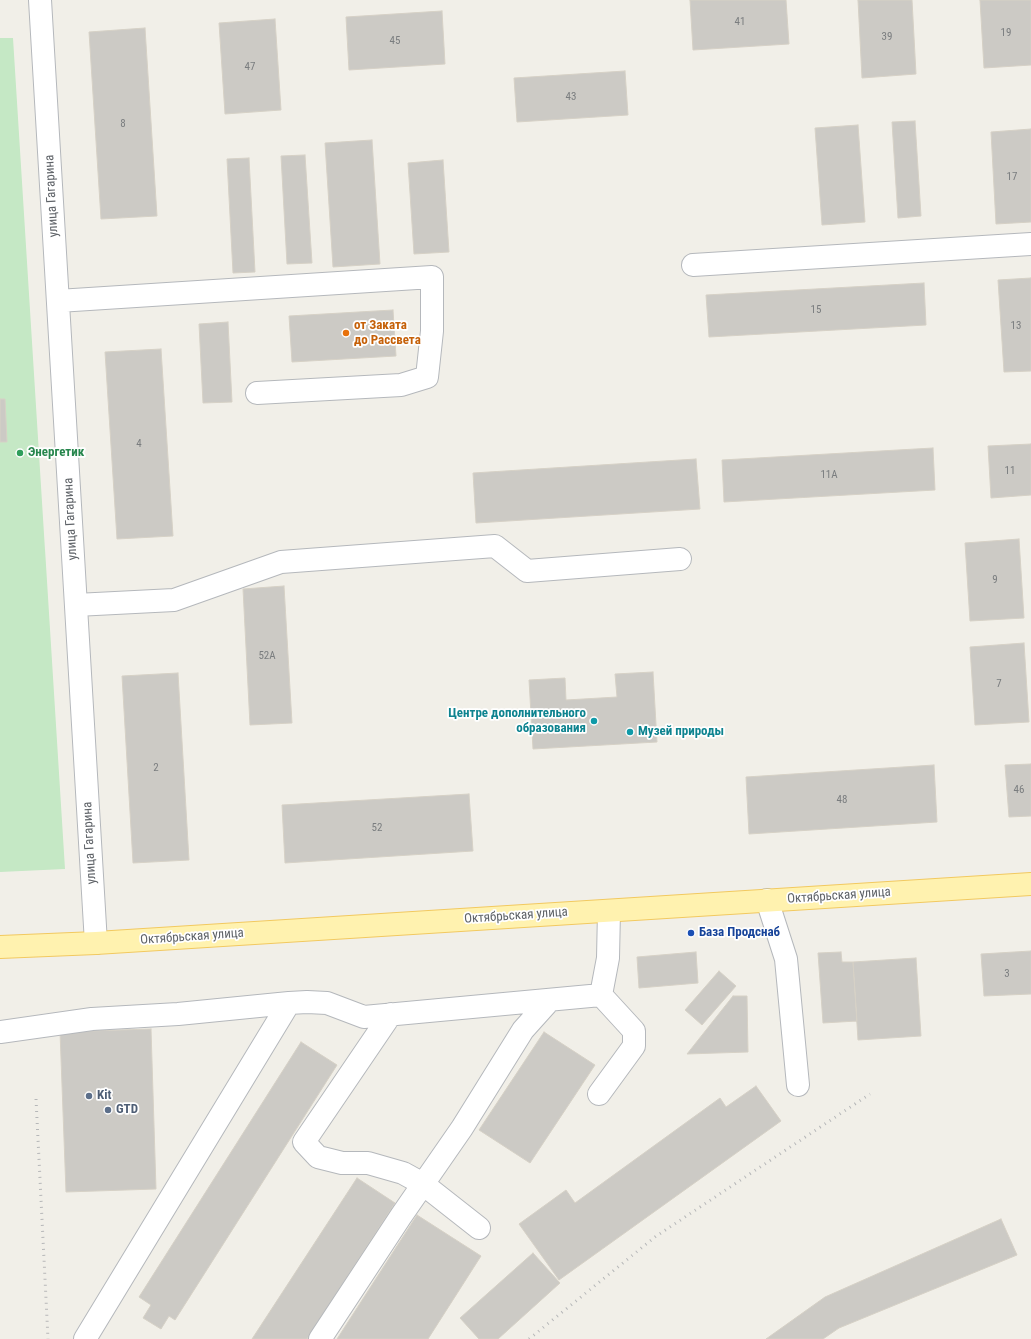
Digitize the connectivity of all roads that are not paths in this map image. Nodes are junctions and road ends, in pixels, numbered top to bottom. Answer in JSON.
{"nodes":[{"id":1,"x":40,"y":0,"type":"edge"},
{"id":2,"x":1031,"y":244,"type":"edge"},
{"id":3,"x":694,"y":265,"type":"dead end"},
{"id":4,"x":58,"y":301,"type":"junction"},
{"id":5,"x":257,"y":393,"type":"dead end"},
{"id":6,"x":680,"y":559,"type":"dead end"},
{"id":7,"x":76,"y":605,"type":"junction"},
{"id":8,"x":1031,"y":884,"type":"edge"},
{"id":9,"x":767,"y":900,"type":"junction"},
{"id":10,"x":609,"y":911,"type":"junction"},
{"id":11,"x":96,"y":942,"type":"junction"},
{"id":12,"x":0,"y":947,"type":"edge"},
{"id":13,"x":601,"y":995,"type":"junction"},
{"id":14,"x":550,"y":1000,"type":"junction"},
{"id":15,"x":289,"y":1003,"type":"junction"},
{"id":16,"x":391,"y":1014,"type":"junction"},
{"id":17,"x":0,"y":1032,"type":"edge"},
{"id":18,"x":798,"y":1085,"type":"dead end"},
{"id":19,"x":599,"y":1094,"type":"dead end"},
{"id":20,"x":423,"y":1184,"type":"junction"},
{"id":21,"x":479,"y":1228,"type":"dead end"},
{"id":22,"x":85,"y":1339,"type":"edge"},
{"id":23,"x":320,"y":1339,"type":"edge"}],
"edges":[{"from":1,"to":4,"type":"street","name":"улица Гагарина"},
{"from":2,"to":3,"type":"street"},
{"from":4,"to":5,"type":"street"},
{"from":4,"to":7,"type":"street","name":"улица Гагарина"},
{"from":6,"to":7,"type":"street"},
{"from":7,"to":11,"type":"street","name":"улица Гагарина"},
{"from":8,"to":9,"type":"main road","name":"Октябрьская улица"},
{"from":9,"to":10,"type":"main road","name":"Октябрьская улица"},
{"from":9,"to":18,"type":"street"},
{"from":10,"to":11,"type":"main road","name":"Октябрьская улица"},
{"from":10,"to":13,"type":"street"},
{"from":11,"to":12,"type":"main road","name":"Октябрьская улица"},
{"from":13,"to":14,"type":"street"},
{"from":13,"to":19,"type":"street"},
{"from":14,"to":16,"type":"street"},
{"from":14,"to":20,"type":"street"},
{"from":15,"to":16,"type":"street"},
{"from":15,"to":17,"type":"street"},
{"from":15,"to":22,"type":"street"},
{"from":16,"to":20,"type":"street"},
{"from":20,"to":21,"type":"street"},
{"from":20,"to":23,"type":"street"}]}
